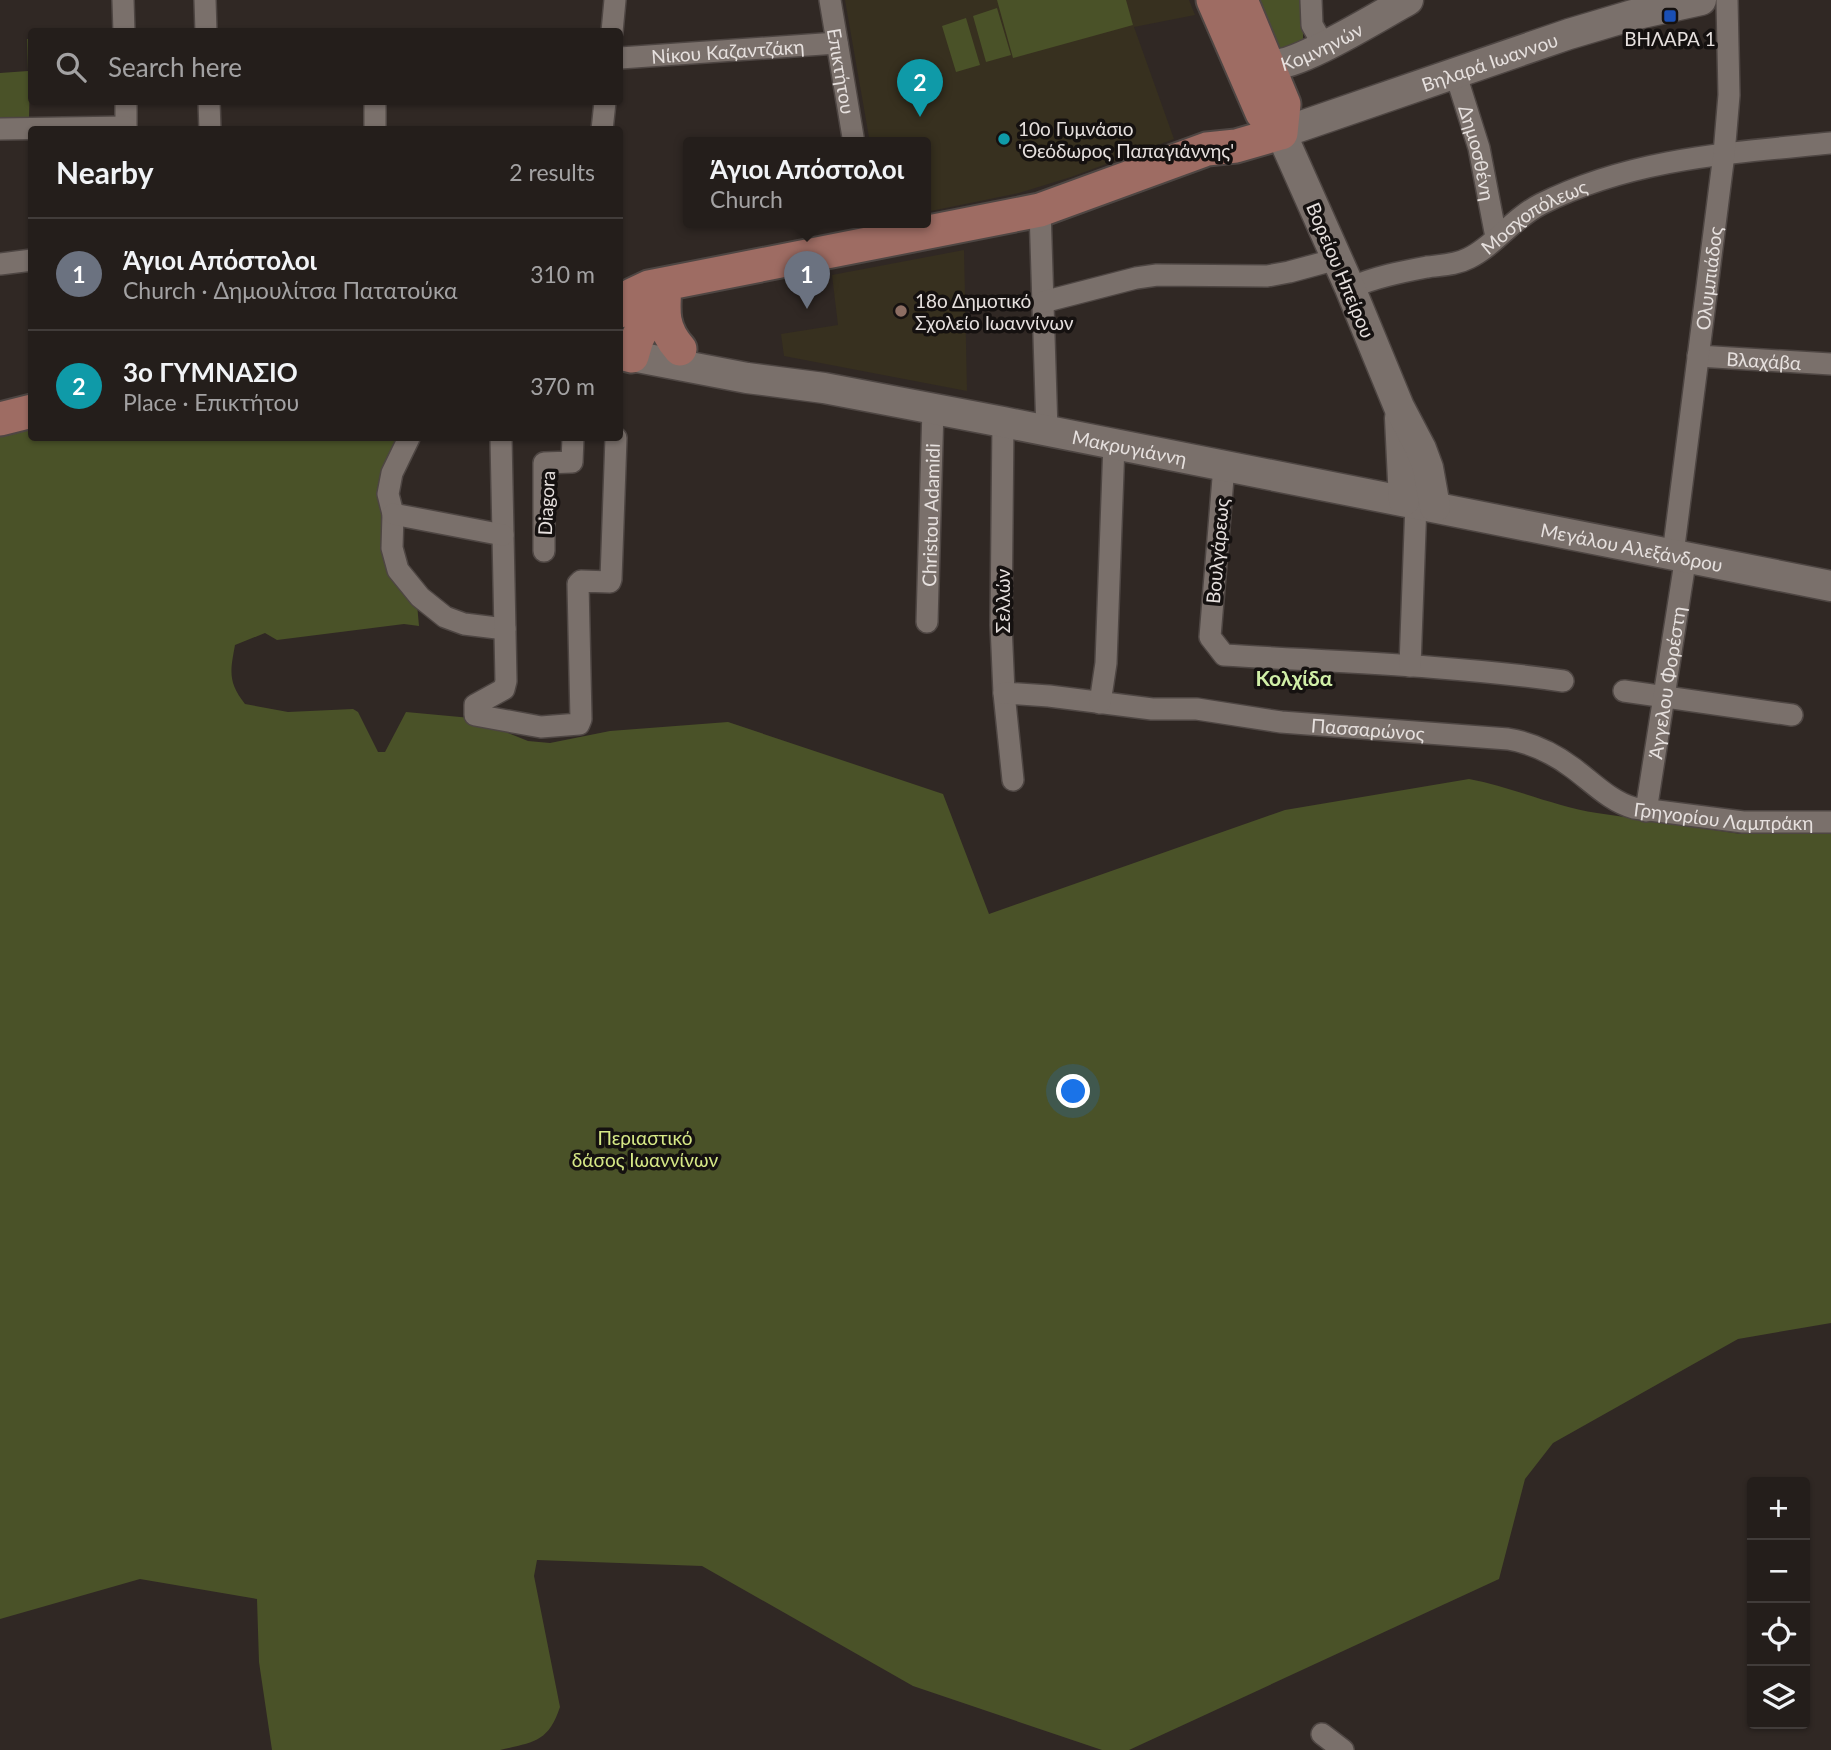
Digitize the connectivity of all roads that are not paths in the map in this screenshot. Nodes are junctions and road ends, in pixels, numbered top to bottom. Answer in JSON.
{"nodes":[{"id":1,"x":123,"y":0,"type":"edge"},
{"id":2,"x":205,"y":0,"type":"edge"},
{"id":3,"x":615,"y":0,"type":"edge"},
{"id":4,"x":830,"y":0,"type":"edge"},
{"id":5,"x":1213,"y":0,"type":"edge"},
{"id":6,"x":1241,"y":0,"type":"edge"},
{"id":7,"x":1311,"y":0,"type":"edge"},
{"id":8,"x":1408,"y":0,"type":"edge"},
{"id":9,"x":1701,"y":0,"type":"edge"},
{"id":10,"x":1727,"y":0,"type":"edge"},
{"id":11,"x":124,"y":28,"type":"edge"},
{"id":12,"x":206,"y":28,"type":"edge"},
{"id":13,"x":612,"y":28,"type":"edge"},
{"id":14,"x":837,"y":43,"type":"junction"},
{"id":15,"x":1324,"y":46,"type":"junction"},
{"id":16,"x":1234,"y":49,"type":"junction"},
{"id":17,"x":623,"y":58,"type":"edge"},
{"id":18,"x":1269,"y":64,"type":"junction"},
{"id":19,"x":1454,"y":72,"type":"junction"},
{"id":20,"x":126,"y":105,"type":"edge"},
{"id":21,"x":209,"y":105,"type":"edge"},
{"id":22,"x":375,"y":105,"type":"edge"},
{"id":23,"x":605,"y":105,"type":"edge"},
{"id":24,"x":1276,"y":117,"type":"junction"},
{"id":25,"x":126,"y":126,"type":"edge"},
{"id":26,"x":210,"y":126,"type":"edge"},
{"id":27,"x":376,"y":126,"type":"edge"},
{"id":28,"x":602,"y":126,"type":"edge"},
{"id":29,"x":0,"y":129,"type":"edge"},
{"id":30,"x":28,"y":129,"type":"edge"},
{"id":31,"x":853,"y":137,"type":"edge"},
{"id":32,"x":1831,"y":143,"type":"edge"},
{"id":33,"x":1724,"y":154,"type":"junction"},
{"id":34,"x":1040,"y":210,"type":"junction"},
{"id":35,"x":931,"y":225,"type":"edge"},
{"id":36,"x":912,"y":228,"type":"edge"},
{"id":37,"x":870,"y":234,"type":"edge"},
{"id":38,"x":1496,"y":237,"type":"junction"},
{"id":39,"x":1337,"y":259,"type":"junction"},
{"id":40,"x":28,"y":260,"type":"edge"},
{"id":41,"x":0,"y":264,"type":"edge"},
{"id":42,"x":665,"y":285,"type":"junction"},
{"id":43,"x":1350,"y":288,"type":"junction"},
{"id":44,"x":1043,"y":302,"type":"junction"},
{"id":45,"x":624,"y":329,"type":"edge"},
{"id":46,"x":680,"y":349,"type":"junction"},
{"id":47,"x":1698,"y":356,"type":"junction"},
{"id":48,"x":1831,"y":364,"type":"edge"},
{"id":49,"x":824,"y":388,"type":"junction"},
{"id":50,"x":933,"y":408,"type":"junction"},
{"id":51,"x":28,"y":412,"type":"edge"},
{"id":52,"x":0,"y":419,"type":"edge"},
{"id":53,"x":1003,"y":422,"type":"junction"},
{"id":54,"x":1047,"y":431,"type":"junction"},
{"id":55,"x":408,"y":441,"type":"edge"},
{"id":56,"x":501,"y":441,"type":"edge"},
{"id":57,"x":573,"y":441,"type":"edge"},
{"id":58,"x":616,"y":441,"type":"edge"},
{"id":59,"x":1114,"y":444,"type":"junction"},
{"id":60,"x":1224,"y":466,"type":"junction"},
{"id":61,"x":1418,"y":504,"type":"junction"},
{"id":62,"x":393,"y":514,"type":"junction"},
{"id":63,"x":503,"y":534,"type":"junction"},
{"id":64,"x":544,"y":551,"type":"dead end"},
{"id":65,"x":1679,"y":555,"type":"junction"},
{"id":66,"x":1831,"y":586,"type":"edge"},
{"id":67,"x":927,"y":622,"type":"dead end"},
{"id":68,"x":505,"y":629,"type":"junction"},
{"id":69,"x":1410,"y":666,"type":"junction"},
{"id":70,"x":1563,"y":681,"type":"dead end"},
{"id":71,"x":1624,"y":691,"type":"dead end"},
{"id":72,"x":1004,"y":693,"type":"junction"},
{"id":73,"x":1663,"y":697,"type":"junction"},
{"id":74,"x":1100,"y":703,"type":"junction"},
{"id":75,"x":1792,"y":715,"type":"dead end"},
{"id":76,"x":1013,"y":780,"type":"dead end"},
{"id":77,"x":1617,"y":801,"type":"joint"},
{"id":78,"x":1646,"y":811,"type":"junction"},
{"id":79,"x":1831,"y":822,"type":"edge"},
{"id":80,"x":1322,"y":1734,"type":"dead end"},
{"id":81,"x":1343,"y":1750,"type":"edge"}],
"edges":[{"from":1,"to":11,"type":"street"},
{"from":2,"to":12,"type":"street"},
{"from":3,"to":13,"type":"street"},
{"from":4,"to":14,"type":"street","name":"Επικτήτου"},
{"from":5,"to":16,"type":"main road","name":"Βορείου Ηπείρου"},
{"from":6,"to":18,"type":"main road","name":"Βορείου Ηπείρου"},
{"from":7,"to":15,"type":"street"},
{"from":8,"to":15,"type":"main road","name":"Κομνηνών"},
{"from":9,"to":19,"type":"main road","name":"Βηλαρά Ιωαννου"},
{"from":10,"to":33,"type":"street","name":"Ολυμπιάδος"},
{"from":14,"to":17,"type":"street","name":"Νίκου Καζαντζάκη"},
{"from":14,"to":31,"type":"street","name":"Επικτήτου"},
{"from":15,"to":18,"type":"main road","name":"Κομνηνών"},
{"from":16,"to":18,"type":"main road"},
{"from":16,"to":24,"type":"main road","name":"Βορείου Ηπείρου"},
{"from":18,"to":24,"type":"main road","name":"Βορείου Ηπείρου"},
{"from":19,"to":24,"type":"main road","name":"Βηλαρά Ιωαννου"},
{"from":19,"to":38,"type":"street","name":"Δημοσθένη"},
{"from":20,"to":25,"type":"street"},
{"from":21,"to":26,"type":"street"},
{"from":22,"to":27,"type":"street"},
{"from":23,"to":28,"type":"street"},
{"from":24,"to":34,"type":"main road"},
{"from":24,"to":39,"type":"main road","name":"Βορείου Ηπείρου"},
{"from":29,"to":30,"type":"street"},
{"from":32,"to":33,"type":"street","name":"Μοσχοπόλεως"},
{"from":33,"to":38,"type":"street","name":"Μοσχοπόλεως"},
{"from":33,"to":47,"type":"street","name":"Ολυμπιάδος"},
{"from":34,"to":35,"type":"main road"},
{"from":34,"to":44,"type":"street"},
{"from":36,"to":37,"type":"main road"},
{"from":37,"to":42,"type":"main road"},
{"from":38,"to":43,"type":"street","name":"Μοσχοπόλεως"},
{"from":39,"to":43,"type":"main road","name":"Βορείου Ηπείρου"},
{"from":39,"to":44,"type":"street"},
{"from":40,"to":41,"type":"street"},
{"from":42,"to":45,"type":"main road"},
{"from":42,"to":46,"type":"main road"},
{"from":43,"to":61,"type":"main road","name":"Βορείου Ηπείρου"},
{"from":44,"to":54,"type":"street"},
{"from":45,"to":46,"type":"main road","name":"Μακρυγιάννη"},
{"from":45,"to":49,"type":"main road","name":"Μακρυγιάννη"},
{"from":46,"to":49,"type":"main road","name":"Μακρυγιάννη"},
{"from":47,"to":48,"type":"street","name":"Βλαχάβα"},
{"from":47,"to":65,"type":"street","name":"Ολυμπιάδος"},
{"from":49,"to":50,"type":"main road","name":"Μακρυγιάννη"},
{"from":50,"to":53,"type":"main road","name":"Μακρυγιάννη"},
{"from":50,"to":67,"type":"street","name":"Christou Adamidi"},
{"from":51,"to":52,"type":"main road"},
{"from":53,"to":54,"type":"main road","name":"Μακρυγιάννη"},
{"from":53,"to":72,"type":"street","name":"Σελλών"},
{"from":54,"to":59,"type":"main road","name":"Μακρυγιάννη"},
{"from":55,"to":62,"type":"street"},
{"from":56,"to":63,"type":"street"},
{"from":57,"to":64,"type":"street","name":"Diagora"},
{"from":58,"to":68,"type":"street"},
{"from":59,"to":60,"type":"main road","name":"Μακρυγιάννη"},
{"from":59,"to":74,"type":"street"},
{"from":60,"to":61,"type":"main road","name":"Μακρυγιάννη"},
{"from":60,"to":69,"type":"street","name":"Βουλγάρεως"},
{"from":61,"to":65,"type":"main road","name":"Μεγάλου Αλεξάνδρου"},
{"from":61,"to":69,"type":"street"},
{"from":62,"to":63,"type":"street"},
{"from":62,"to":68,"type":"street"},
{"from":63,"to":68,"type":"street"},
{"from":65,"to":66,"type":"main road","name":"Μεγάλου Αλεξάνδρου"},
{"from":65,"to":73,"type":"street","name":"Άγγελου Φορέστη"},
{"from":69,"to":70,"type":"street"},
{"from":71,"to":73,"type":"street"},
{"from":72,"to":74,"type":"street","name":"Πασσαρώνος"},
{"from":72,"to":76,"type":"street","name":"Σελλών"},
{"from":73,"to":75,"type":"street"},
{"from":73,"to":78,"type":"street","name":"Άγγελου Φορέστη"},
{"from":74,"to":77,"type":"street","name":"Πασσαρώνος"},
{"from":77,"to":78,"type":"street","name":"Γρηγορίου Λαμπράκη"},
{"from":78,"to":79,"type":"street","name":"Γρηγορίου Λαμπράκη"},
{"from":80,"to":81,"type":"street"}]}
